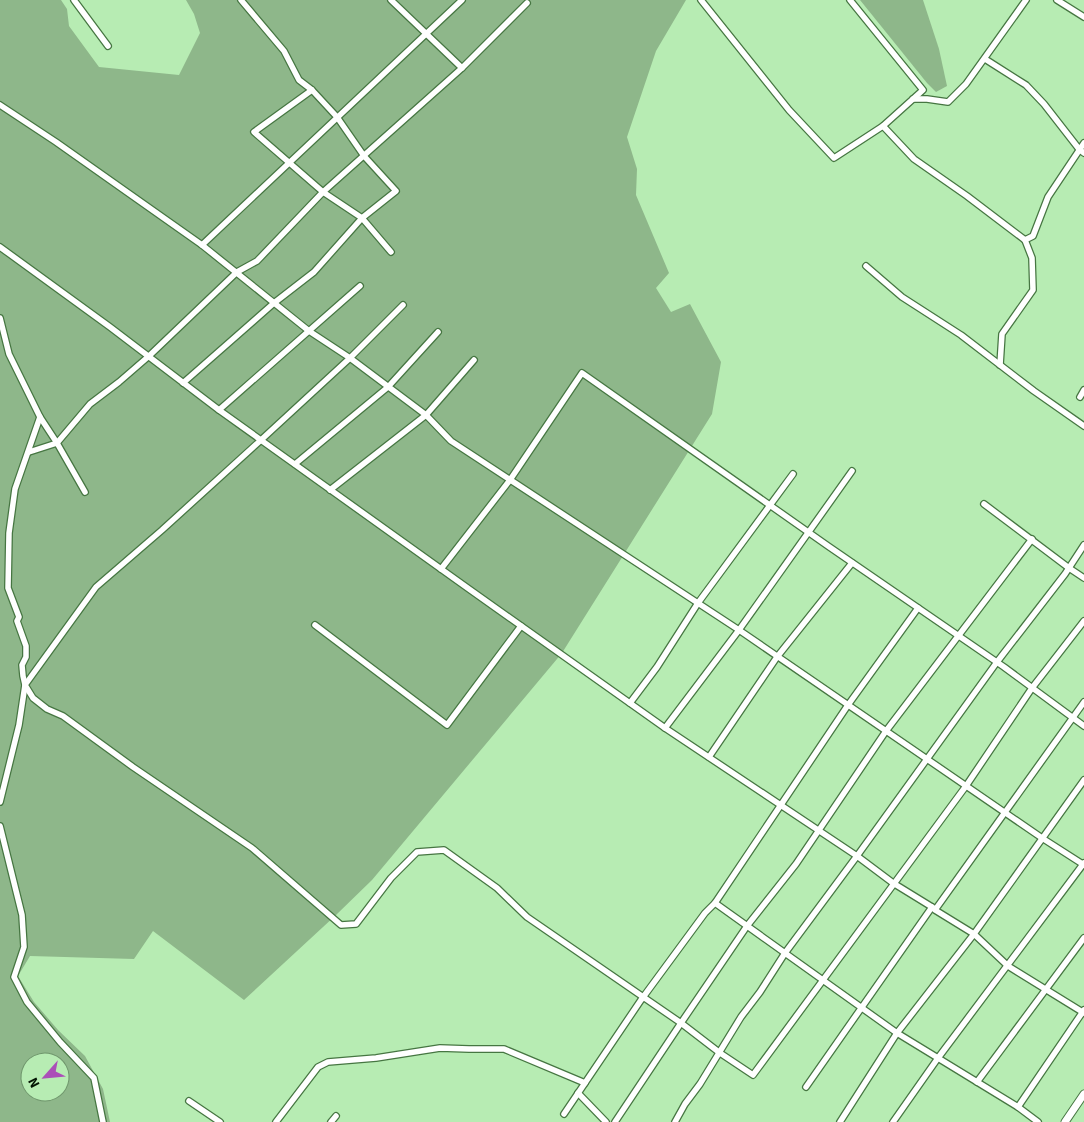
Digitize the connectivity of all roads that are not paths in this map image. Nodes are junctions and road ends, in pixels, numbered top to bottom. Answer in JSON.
{"nodes":[{"id":1,"x":74,"y":0,"type":"edge"},
{"id":2,"x":241,"y":0,"type":"edge"},
{"id":3,"x":391,"y":0,"type":"edge"},
{"id":4,"x":462,"y":0,"type":"edge"},
{"id":5,"x":701,"y":0,"type":"edge"},
{"id":6,"x":850,"y":0,"type":"edge"},
{"id":7,"x":1026,"y":0,"type":"edge"},
{"id":8,"x":1057,"y":0,"type":"edge"},
{"id":9,"x":527,"y":3,"type":"dead end"},
{"id":10,"x":1084,"y":17,"type":"edge"},
{"id":11,"x":427,"y":34,"type":"junction"},
{"id":12,"x":108,"y":46,"type":"dead end"},
{"id":13,"x":985,"y":59,"type":"junction"},
{"id":14,"x":462,"y":68,"type":"junction"},
{"id":15,"x":312,"y":90,"type":"junction"},
{"id":16,"x":913,"y":99,"type":"junction"},
{"id":17,"x":0,"y":105,"type":"edge"},
{"id":18,"x":337,"y":117,"type":"junction"},
{"id":19,"x":883,"y":126,"type":"junction"},
{"id":20,"x":1084,"y":143,"type":"edge"},
{"id":21,"x":1081,"y":151,"type":"edge"},
{"id":22,"x":364,"y":156,"type":"junction"},
{"id":23,"x":290,"y":164,"type":"junction"},
{"id":24,"x":323,"y":192,"type":"junction"},
{"id":25,"x":362,"y":218,"type":"junction"},
{"id":26,"x":1025,"y":240,"type":"junction"},
{"id":27,"x":202,"y":245,"type":"junction"},
{"id":28,"x":0,"y":247,"type":"edge"},
{"id":29,"x":391,"y":252,"type":"dead end"},
{"id":30,"x":866,"y":266,"type":"dead end"},
{"id":31,"x":237,"y":272,"type":"junction"},
{"id":32,"x":360,"y":286,"type":"dead end"},
{"id":33,"x":274,"y":303,"type":"junction"},
{"id":34,"x":403,"y":305,"type":"dead end"},
{"id":35,"x":0,"y":318,"type":"edge"},
{"id":36,"x":309,"y":332,"type":"junction"},
{"id":37,"x":438,"y":332,"type":"dead end"},
{"id":38,"x":149,"y":356,"type":"junction"},
{"id":39,"x":350,"y":358,"type":"junction"},
{"id":40,"x":474,"y":360,"type":"dead end"},
{"id":41,"x":1000,"y":365,"type":"junction"},
{"id":42,"x":183,"y":382,"type":"junction"},
{"id":43,"x":388,"y":387,"type":"junction"},
{"id":44,"x":1084,"y":390,"type":"edge"},
{"id":45,"x":1080,"y":396,"type":"dead end"},
{"id":46,"x":218,"y":410,"type":"junction"},
{"id":47,"x":426,"y":415,"type":"junction"},
{"id":48,"x":40,"y":417,"type":"junction"},
{"id":49,"x":1084,"y":426,"type":"edge"},
{"id":50,"x":261,"y":440,"type":"junction"},
{"id":51,"x":57,"y":443,"type":"junction"},
{"id":52,"x":29,"y":452,"type":"junction"},
{"id":53,"x":295,"y":464,"type":"junction"},
{"id":54,"x":852,"y":471,"type":"dead end"},
{"id":55,"x":794,"y":474,"type":"dead end"},
{"id":56,"x":510,"y":480,"type":"junction"},
{"id":57,"x":330,"y":490,"type":"junction"},
{"id":58,"x":85,"y":492,"type":"dead end"},
{"id":59,"x":984,"y":504,"type":"dead end"},
{"id":60,"x":770,"y":505,"type":"junction"},
{"id":61,"x":808,"y":532,"type":"junction"},
{"id":62,"x":1032,"y":539,"type":"junction"},
{"id":63,"x":1084,"y":545,"type":"edge"},
{"id":64,"x":852,"y":563,"type":"junction"},
{"id":65,"x":1069,"y":568,"type":"junction"},
{"id":66,"x":441,"y":569,"type":"junction"},
{"id":67,"x":1084,"y":578,"type":"edge"},
{"id":68,"x":698,"y":604,"type":"junction"},
{"id":69,"x":918,"y":608,"type":"junction"},
{"id":70,"x":1084,"y":620,"type":"edge"},
{"id":71,"x":315,"y":625,"type":"dead end"},
{"id":72,"x":521,"y":626,"type":"junction"},
{"id":73,"x":739,"y":630,"type":"junction"},
{"id":74,"x":958,"y":636,"type":"junction"},
{"id":75,"x":777,"y":657,"type":"junction"},
{"id":76,"x":997,"y":662,"type":"junction"},
{"id":77,"x":26,"y":685,"type":"junction"},
{"id":78,"x":1032,"y":688,"type":"junction"},
{"id":79,"x":1084,"y":702,"type":"edge"},
{"id":80,"x":630,"y":704,"type":"junction"},
{"id":81,"x":848,"y":705,"type":"junction"},
{"id":82,"x":1072,"y":719,"type":"junction"},
{"id":83,"x":1084,"y":726,"type":"edge"},
{"id":84,"x":665,"y":728,"type":"junction"},
{"id":85,"x":886,"y":731,"type":"junction"},
{"id":86,"x":708,"y":757,"type":"junction"},
{"id":87,"x":928,"y":760,"type":"junction"},
{"id":88,"x":1084,"y":780,"type":"edge"},
{"id":89,"x":966,"y":786,"type":"junction"},
{"id":90,"x":0,"y":802,"type":"edge"},
{"id":91,"x":780,"y":805,"type":"junction"},
{"id":92,"x":1005,"y":813,"type":"junction"},
{"id":93,"x":0,"y":826,"type":"edge"},
{"id":94,"x":818,"y":830,"type":"junction"},
{"id":95,"x":1042,"y":838,"type":"junction"},
{"id":96,"x":857,"y":856,"type":"junction"},
{"id":97,"x":1084,"y":864,"type":"edge"},
{"id":98,"x":893,"y":883,"type":"junction"},
{"id":99,"x":716,"y":903,"type":"junction"},
{"id":100,"x":933,"y":908,"type":"junction"},
{"id":101,"x":747,"y":926,"type":"junction"},
{"id":102,"x":974,"y":934,"type":"junction"},
{"id":103,"x":1084,"y":938,"type":"edge"},
{"id":104,"x":785,"y":953,"type":"junction"},
{"id":105,"x":1008,"y":966,"type":"junction"},
{"id":106,"x":822,"y":979,"type":"junction"},
{"id":107,"x":1046,"y":990,"type":"junction"},
{"id":108,"x":644,"y":996,"type":"junction"},
{"id":109,"x":861,"y":1007,"type":"junction"},
{"id":110,"x":1083,"y":1012,"type":"edge"},
{"id":111,"x":681,"y":1023,"type":"junction"},
{"id":112,"x":897,"y":1033,"type":"junction"},
{"id":113,"x":720,"y":1053,"type":"junction"},
{"id":114,"x":938,"y":1058,"type":"junction"},
{"id":115,"x":977,"y":1082,"type":"junction"},
{"id":116,"x":585,"y":1083,"type":"junction"},
{"id":117,"x":806,"y":1087,"type":"dead end"},
{"id":118,"x":578,"y":1093,"type":"junction"},
{"id":119,"x":1084,"y":1094,"type":"edge"},
{"id":120,"x":189,"y":1101,"type":"dead end"},
{"id":121,"x":1018,"y":1107,"type":"junction"},
{"id":122,"x":564,"y":1114,"type":"dead end"},
{"id":123,"x":336,"y":1116,"type":"dead end"},
{"id":124,"x":103,"y":1122,"type":"edge"},
{"id":125,"x":220,"y":1122,"type":"edge"},
{"id":126,"x":276,"y":1122,"type":"edge"},
{"id":127,"x":331,"y":1122,"type":"edge"},
{"id":128,"x":606,"y":1122,"type":"edge"},
{"id":129,"x":615,"y":1122,"type":"edge"},
{"id":130,"x":675,"y":1122,"type":"edge"},
{"id":131,"x":840,"y":1122,"type":"edge"},
{"id":132,"x":893,"y":1122,"type":"edge"},
{"id":133,"x":1038,"y":1122,"type":"edge"},
{"id":134,"x":1064,"y":1122,"type":"edge"}],
"edges":[{"from":1,"to":12,"type":"street"},
{"from":2,"to":15,"type":"street"},
{"from":3,"to":11,"type":"street"},
{"from":4,"to":11,"type":"street"},
{"from":5,"to":19,"type":"street"},
{"from":6,"to":16,"type":"street"},
{"from":7,"to":13,"type":"street"},
{"from":8,"to":10,"type":"street"},
{"from":9,"to":14,"type":"street"},
{"from":11,"to":14,"type":"street"},
{"from":11,"to":18,"type":"street"},
{"from":13,"to":16,"type":"street"},
{"from":13,"to":21,"type":"street"},
{"from":14,"to":22,"type":"street"},
{"from":15,"to":18,"type":"street"},
{"from":15,"to":23,"type":"street"},
{"from":16,"to":19,"type":"street"},
{"from":17,"to":27,"type":"street"},
{"from":18,"to":22,"type":"street"},
{"from":18,"to":23,"type":"street"},
{"from":19,"to":26,"type":"street"},
{"from":20,"to":21,"type":"street"},
{"from":21,"to":26,"type":"street"},
{"from":22,"to":24,"type":"street"},
{"from":22,"to":25,"type":"street"},
{"from":23,"to":24,"type":"street"},
{"from":23,"to":27,"type":"street"},
{"from":24,"to":25,"type":"street"},
{"from":24,"to":31,"type":"street"},
{"from":25,"to":29,"type":"street"},
{"from":25,"to":33,"type":"street"},
{"from":26,"to":41,"type":"street"},
{"from":27,"to":31,"type":"street"},
{"from":28,"to":38,"type":"street"},
{"from":30,"to":41,"type":"street"},
{"from":31,"to":33,"type":"street"},
{"from":31,"to":38,"type":"street"},
{"from":32,"to":36,"type":"street"},
{"from":33,"to":36,"type":"street"},
{"from":33,"to":42,"type":"street"},
{"from":34,"to":39,"type":"street"},
{"from":35,"to":48,"type":"street"},
{"from":36,"to":39,"type":"street"},
{"from":36,"to":46,"type":"street"},
{"from":37,"to":43,"type":"street"},
{"from":38,"to":42,"type":"street"},
{"from":38,"to":51,"type":"street"},
{"from":39,"to":43,"type":"street"},
{"from":39,"to":50,"type":"street"},
{"from":40,"to":47,"type":"street"},
{"from":41,"to":49,"type":"street"},
{"from":42,"to":46,"type":"street"},
{"from":43,"to":47,"type":"street"},
{"from":43,"to":53,"type":"street"},
{"from":44,"to":45,"type":"street"},
{"from":46,"to":50,"type":"street"},
{"from":47,"to":56,"type":"street"},
{"from":47,"to":57,"type":"street"},
{"from":48,"to":51,"type":"street"},
{"from":48,"to":52,"type":"street"},
{"from":50,"to":53,"type":"street"},
{"from":50,"to":77,"type":"street"},
{"from":51,"to":52,"type":"street"},
{"from":51,"to":58,"type":"street"},
{"from":52,"to":77,"type":"street"},
{"from":53,"to":57,"type":"street"},
{"from":54,"to":61,"type":"street"},
{"from":55,"to":60,"type":"street"},
{"from":56,"to":60,"type":"street"},
{"from":56,"to":66,"type":"street"},
{"from":56,"to":68,"type":"street"},
{"from":57,"to":66,"type":"street"},
{"from":59,"to":62,"type":"street"},
{"from":60,"to":61,"type":"street"},
{"from":60,"to":68,"type":"street"},
{"from":61,"to":64,"type":"street"},
{"from":61,"to":73,"type":"street"},
{"from":62,"to":65,"type":"street"},
{"from":62,"to":74,"type":"street"},
{"from":63,"to":65,"type":"street"},
{"from":64,"to":69,"type":"street"},
{"from":64,"to":75,"type":"street"},
{"from":65,"to":67,"type":"street"},
{"from":65,"to":76,"type":"street"},
{"from":66,"to":72,"type":"street"},
{"from":68,"to":73,"type":"street"},
{"from":68,"to":80,"type":"street"},
{"from":69,"to":74,"type":"street"},
{"from":69,"to":81,"type":"street"},
{"from":70,"to":78,"type":"street"},
{"from":71,"to":72,"type":"street"},
{"from":72,"to":80,"type":"street"},
{"from":73,"to":75,"type":"street"},
{"from":73,"to":84,"type":"street"},
{"from":74,"to":76,"type":"street"},
{"from":74,"to":85,"type":"street"},
{"from":75,"to":81,"type":"street"},
{"from":75,"to":86,"type":"street"},
{"from":76,"to":78,"type":"street"},
{"from":76,"to":87,"type":"street"},
{"from":77,"to":90,"type":"street"},
{"from":77,"to":108,"type":"street"},
{"from":78,"to":82,"type":"street"},
{"from":78,"to":89,"type":"street"},
{"from":79,"to":82,"type":"street"},
{"from":80,"to":84,"type":"street"},
{"from":81,"to":85,"type":"street"},
{"from":81,"to":91,"type":"street"},
{"from":82,"to":83,"type":"street"},
{"from":82,"to":92,"type":"street"},
{"from":84,"to":86,"type":"street"},
{"from":85,"to":87,"type":"street"},
{"from":85,"to":94,"type":"street"},
{"from":86,"to":91,"type":"street"},
{"from":87,"to":89,"type":"street"},
{"from":87,"to":96,"type":"street"},
{"from":88,"to":95,"type":"street"},
{"from":89,"to":92,"type":"street"},
{"from":89,"to":98,"type":"street"},
{"from":91,"to":94,"type":"street"},
{"from":91,"to":99,"type":"street"},
{"from":92,"to":95,"type":"street"},
{"from":92,"to":100,"type":"street"},
{"from":93,"to":124,"type":"street"},
{"from":94,"to":96,"type":"street"},
{"from":94,"to":101,"type":"street"},
{"from":95,"to":97,"type":"street"},
{"from":95,"to":102,"type":"street"},
{"from":96,"to":98,"type":"street"},
{"from":96,"to":104,"type":"street"},
{"from":97,"to":105,"type":"street"},
{"from":98,"to":100,"type":"street"},
{"from":98,"to":106,"type":"street"},
{"from":99,"to":101,"type":"street"},
{"from":99,"to":108,"type":"street"},
{"from":100,"to":102,"type":"street"},
{"from":100,"to":109,"type":"street"},
{"from":101,"to":104,"type":"street"},
{"from":101,"to":111,"type":"street"},
{"from":102,"to":105,"type":"street"},
{"from":102,"to":112,"type":"street"},
{"from":103,"to":107,"type":"street"},
{"from":104,"to":106,"type":"street"},
{"from":104,"to":113,"type":"street"},
{"from":105,"to":107,"type":"street"},
{"from":105,"to":114,"type":"street"},
{"from":106,"to":109,"type":"street"},
{"from":106,"to":113,"type":"street"},
{"from":107,"to":110,"type":"street"},
{"from":107,"to":115,"type":"street"},
{"from":108,"to":111,"type":"street"},
{"from":108,"to":116,"type":"street"},
{"from":109,"to":112,"type":"street"},
{"from":109,"to":117,"type":"street"},
{"from":110,"to":121,"type":"street"},
{"from":111,"to":113,"type":"street"},
{"from":111,"to":129,"type":"street"},
{"from":112,"to":114,"type":"street"},
{"from":112,"to":131,"type":"street"},
{"from":113,"to":130,"type":"street"},
{"from":114,"to":115,"type":"street"},
{"from":114,"to":132,"type":"street"},
{"from":115,"to":121,"type":"street"},
{"from":116,"to":118,"type":"street"},
{"from":116,"to":126,"type":"street"},
{"from":118,"to":122,"type":"street"},
{"from":118,"to":128,"type":"street"},
{"from":119,"to":134,"type":"street"},
{"from":120,"to":125,"type":"street"},
{"from":121,"to":133,"type":"street"},
{"from":123,"to":127,"type":"street"}]}
